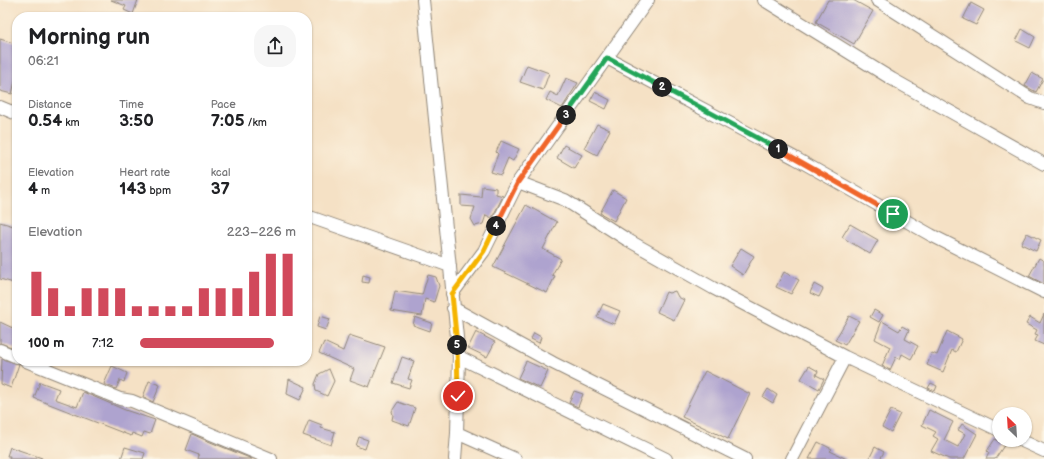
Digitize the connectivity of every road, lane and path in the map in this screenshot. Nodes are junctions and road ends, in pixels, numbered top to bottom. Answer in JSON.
{"nodes":[{"id":1,"x":423,"y":0,"type":"edge"},
{"id":2,"x":648,"y":0,"type":"edge"},
{"id":3,"x":764,"y":0,"type":"edge"},
{"id":4,"x":877,"y":0,"type":"edge"},
{"id":5,"x":607,"y":58,"type":"junction"},
{"id":6,"x":1044,"y":103,"type":"edge"},
{"id":7,"x":0,"y":107,"type":"edge"},
{"id":8,"x":12,"y":112,"type":"edge"},
{"id":9,"x":1044,"y":164,"type":"edge"},
{"id":10,"x":518,"y":182,"type":"junction"},
{"id":11,"x":312,"y":218,"type":"edge"},
{"id":12,"x":450,"y":266,"type":"junction"},
{"id":13,"x":1044,"y":292,"type":"edge"},
{"id":14,"x":452,"y":294,"type":"junction"},
{"id":15,"x":453,"y":308,"type":"junction"},
{"id":16,"x":0,"y":350,"type":"edge"},
{"id":17,"x":12,"y":355,"type":"edge"},
{"id":18,"x":845,"y":357,"type":"junction"},
{"id":19,"x":459,"y":358,"type":"junction"},
{"id":20,"x":38,"y":366,"type":"edge"},
{"id":21,"x":992,"y":427,"type":"edge"},
{"id":22,"x":457,"y":434,"type":"junction"},
{"id":23,"x":1032,"y":446,"type":"edge"},
{"id":24,"x":1044,"y":451,"type":"edge"},
{"id":25,"x":271,"y":459,"type":"edge"},
{"id":26,"x":455,"y":459,"type":"edge"},
{"id":27,"x":515,"y":459,"type":"edge"},
{"id":28,"x":666,"y":459,"type":"edge"},
{"id":29,"x":745,"y":459,"type":"edge"},
{"id":30,"x":792,"y":459,"type":"edge"}],
"edges":[{"from":1,"to":12,"type":"street"},
{"from":2,"to":5,"type":"street"},
{"from":3,"to":9,"type":"street"},
{"from":4,"to":6,"type":"street"},
{"from":5,"to":10,"type":"street"},
{"from":5,"to":13,"type":"street"},
{"from":7,"to":8,"type":"street"},
{"from":10,"to":14,"type":"street"},
{"from":10,"to":18,"type":"street"},
{"from":11,"to":12,"type":"street"},
{"from":12,"to":14,"type":"street"},
{"from":14,"to":15,"type":"street"},
{"from":15,"to":19,"type":"street"},
{"from":15,"to":29,"type":"street"},
{"from":16,"to":17,"type":"street"},
{"from":18,"to":21,"type":"street"},
{"from":18,"to":30,"type":"street"},
{"from":19,"to":22,"type":"street"},
{"from":19,"to":28,"type":"street"},
{"from":20,"to":25,"type":"street"},
{"from":22,"to":26,"type":"street"},
{"from":22,"to":27,"type":"street"},
{"from":23,"to":24,"type":"street"}]}
